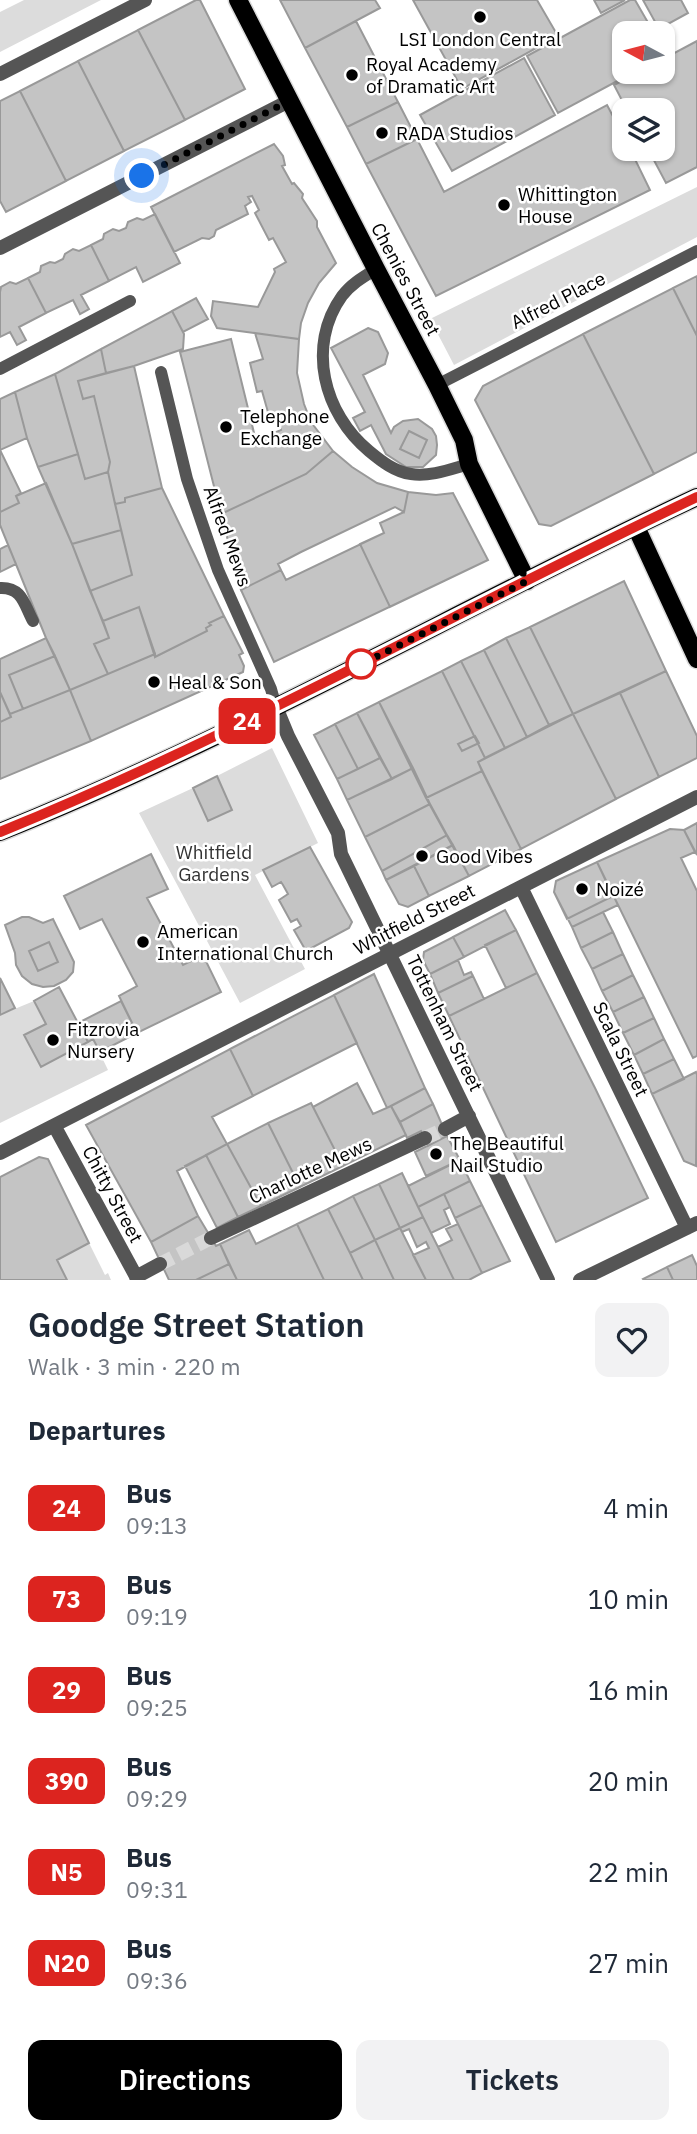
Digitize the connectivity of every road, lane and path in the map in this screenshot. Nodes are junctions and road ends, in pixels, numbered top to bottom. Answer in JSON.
{"nodes":[{"id":1,"x":145,"y":0,"type":"edge"},
{"id":2,"x":238,"y":0,"type":"edge"},
{"id":3,"x":0,"y":74,"type":"edge"},
{"id":4,"x":289,"y":101,"type":"junction"},
{"id":5,"x":0,"y":247,"type":"edge"},
{"id":6,"x":697,"y":251,"type":"edge"},
{"id":7,"x":376,"y":270,"type":"junction"},
{"id":8,"x":130,"y":301,"type":"dead end"},
{"id":9,"x":1,"y":367,"type":"edge"},
{"id":10,"x":161,"y":372,"type":"dead end"},
{"id":11,"x":438,"y":385,"type":"junction"},
{"id":12,"x":469,"y":464,"type":"junction"},
{"id":13,"x":697,"y":497,"type":"edge"},
{"id":14,"x":636,"y":527,"type":"junction"},
{"id":15,"x":527,"y":581,"type":"junction"},
{"id":16,"x":0,"y":588,"type":"edge"},
{"id":17,"x":33,"y":621,"type":"dead end"},
{"id":18,"x":697,"y":659,"type":"edge"},
{"id":19,"x":276,"y":707,"type":"junction"},
{"id":20,"x":697,"y":797,"type":"edge"},
{"id":21,"x":0,"y":832,"type":"edge"},
{"id":22,"x":521,"y":887,"type":"junction"},
{"id":23,"x":389,"y":954,"type":"junction"},
{"id":24,"x":469,"y":1116,"type":"junction"},
{"id":25,"x":55,"y":1126,"type":"junction"},
{"id":26,"x":444,"y":1129,"type":"tunnel mouth"},
{"id":27,"x":425,"y":1138,"type":"tunnel mouth"},
{"id":28,"x":0,"y":1153,"type":"edge"},
{"id":29,"x":692,"y":1225,"type":"edge"},
{"id":30,"x":211,"y":1238,"type":"tunnel mouth"},
{"id":31,"x":160,"y":1264,"type":"tunnel mouth"},
{"id":32,"x":137,"y":1278,"type":"edge"},
{"id":33,"x":548,"y":1280,"type":"edge"},
{"id":34,"x":580,"y":1280,"type":"edge"}],
"edges":[{"from":1,"to":3,"type":"street"},
{"from":2,"to":4,"type":"main road","name":"Chenies Street"},
{"from":4,"to":5,"type":"street"},
{"from":4,"to":7,"type":"main road","name":"Chenies Street"},
{"from":6,"to":11,"type":"lane","name":"Alfred Place"},
{"from":7,"to":11,"type":"main road","name":"Chenies Street"},
{"from":7,"to":12,"type":"lane"},
{"from":8,"to":9,"type":"lane"},
{"from":10,"to":19,"type":"lane","name":"Alfred Mews"},
{"from":11,"to":12,"type":"main road","name":"Chenies Street"},
{"from":12,"to":15,"type":"main road","name":"Chenies Street"},
{"from":13,"to":14,"type":"main road"},
{"from":14,"to":15,"type":"main road"},
{"from":14,"to":18,"type":"main road"},
{"from":15,"to":19,"type":"main road"},
{"from":16,"to":17,"type":"lane"},
{"from":19,"to":21,"type":"main road"},
{"from":19,"to":23,"type":"street","name":"Tottenham Street"},
{"from":20,"to":22,"type":"street","name":"Whitfield Street"},
{"from":22,"to":23,"type":"street","name":"Whitfield Street"},
{"from":22,"to":29,"type":"street","name":"Scala Street"},
{"from":23,"to":24,"type":"street","name":"Tottenham Street"},
{"from":23,"to":25,"type":"street","name":"Whitfield Street"},
{"from":24,"to":26,"type":"street"},
{"from":24,"to":33,"type":"street","name":"Tottenham Street"},
{"from":25,"to":28,"type":"street","name":"Whitfield Street"},
{"from":25,"to":32,"type":"street","name":"Chitty Street"},
{"from":27,"to":30,"type":"street","name":"Charlotte Mews"},
{"from":29,"to":34,"type":"street"},
{"from":31,"to":32,"type":"street"}]}
